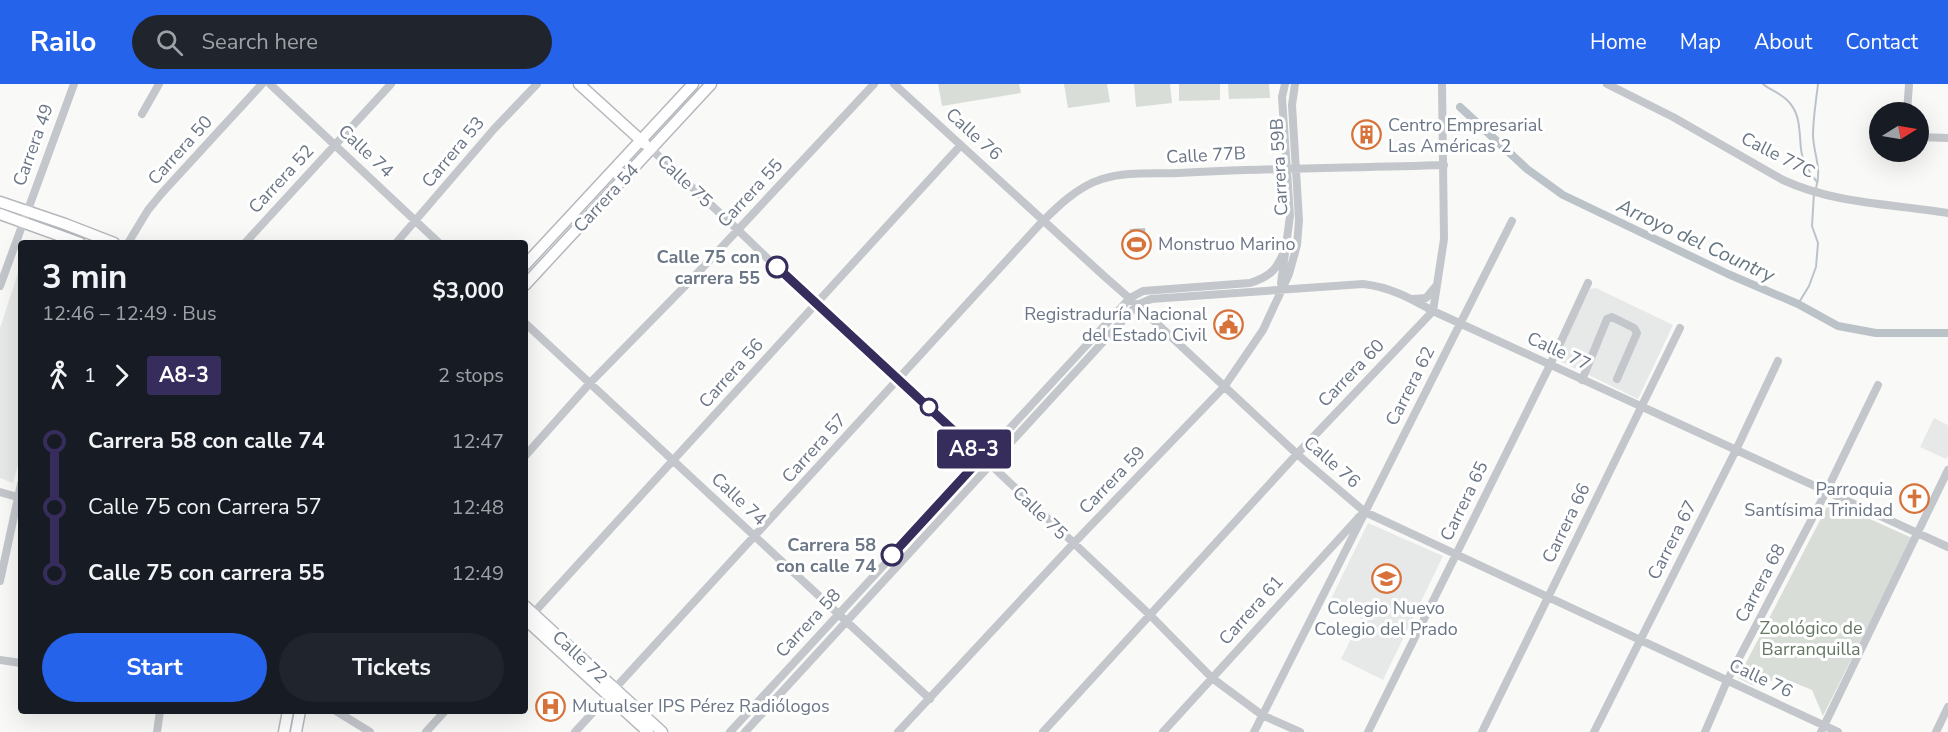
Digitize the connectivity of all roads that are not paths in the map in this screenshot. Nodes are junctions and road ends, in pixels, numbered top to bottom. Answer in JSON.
{"nodes":[{"id":1,"x":74,"y":84,"type":"edge"},
{"id":2,"x":159,"y":84,"type":"edge"},
{"id":3,"x":262,"y":84,"type":"edge"},
{"id":4,"x":270,"y":84,"type":"edge"},
{"id":5,"x":391,"y":84,"type":"edge"},
{"id":6,"x":537,"y":84,"type":"edge"},
{"id":7,"x":579,"y":84,"type":"edge"},
{"id":8,"x":693,"y":84,"type":"edge"},
{"id":9,"x":711,"y":84,"type":"edge"},
{"id":10,"x":874,"y":84,"type":"edge"},
{"id":11,"x":894,"y":84,"type":"edge"},
{"id":12,"x":1285,"y":84,"type":"edge"},
{"id":13,"x":1295,"y":84,"type":"edge"},
{"id":14,"x":1442,"y":84,"type":"edge"},
{"id":15,"x":1607,"y":84,"type":"edge"},
{"id":16,"x":1909,"y":84,"type":"edge"},
{"id":17,"x":1908,"y":102,"type":"edge"},
{"id":18,"x":142,"y":114,"type":"dead end"},
{"id":19,"x":1929,"y":137,"type":"edge"},
{"id":20,"x":1948,"y":138,"type":"edge"},
{"id":21,"x":640,"y":140,"type":"junction"},
{"id":22,"x":335,"y":145,"type":"junction"},
{"id":23,"x":961,"y":145,"type":"junction"},
{"id":24,"x":651,"y":149,"type":"junction"},
{"id":25,"x":1444,"y":165,"type":"junction"},
{"id":26,"x":1292,"y":167,"type":"junction"},
{"id":27,"x":1080,"y":190,"type":"joint"},
{"id":28,"x":0,"y":202,"type":"edge"},
{"id":29,"x":1948,"y":213,"type":"edge"},
{"id":30,"x":0,"y":214,"type":"edge"},
{"id":31,"x":25,"y":216,"type":"junction"},
{"id":32,"x":1044,"y":220,"type":"junction"},
{"id":33,"x":416,"y":221,"type":"junction"},
{"id":34,"x":1512,"y":221,"type":"dead end"},
{"id":35,"x":562,"y":224,"type":"junction"},
{"id":36,"x":738,"y":230,"type":"junction"},
{"id":37,"x":573,"y":233,"type":"junction"},
{"id":38,"x":74,"y":240,"type":"edge"},
{"id":39,"x":104,"y":240,"type":"edge"},
{"id":40,"x":130,"y":240,"type":"edge"},
{"id":41,"x":248,"y":240,"type":"edge"},
{"id":42,"x":399,"y":240,"type":"edge"},
{"id":43,"x":436,"y":240,"type":"edge"},
{"id":44,"x":1286,"y":247,"type":"junction"},
{"id":45,"x":528,"y":262,"type":"edge"},
{"id":46,"x":1439,"y":279,"type":"junction"},
{"id":47,"x":528,"y":282,"type":"edge"},
{"id":48,"x":1588,"y":283,"type":"dead end"},
{"id":49,"x":0,"y":286,"type":"edge"},
{"id":50,"x":1281,"y":290,"type":"junction"},
{"id":51,"x":1412,"y":299,"type":"junction"},
{"id":52,"x":1134,"y":302,"type":"junction"},
{"id":53,"x":816,"y":304,"type":"junction"},
{"id":54,"x":1433,"y":311,"type":"junction"},
{"id":55,"x":1460,"y":323,"type":"junction"},
{"id":56,"x":528,"y":325,"type":"edge"},
{"id":57,"x":1680,"y":328,"type":"dead end"},
{"id":58,"x":1778,"y":361,"type":"dead end"},
{"id":59,"x":1550,"y":365,"type":"junction"},
{"id":60,"x":1064,"y":369,"type":"junction"},
{"id":61,"x":1073,"y":376,"type":"junction"},
{"id":62,"x":899,"y":379,"type":"junction"},
{"id":63,"x":1617,"y":379,"type":"dead end"},
{"id":64,"x":1582,"y":380,"type":"junction"},
{"id":65,"x":591,"y":384,"type":"junction"},
{"id":66,"x":1878,"y":385,"type":"dead end"},
{"id":67,"x":1224,"y":387,"type":"junction"},
{"id":68,"x":1641,"y":407,"type":"junction"},
{"id":69,"x":1736,"y":450,"type":"junction"},
{"id":70,"x":528,"y":453,"type":"edge"},
{"id":71,"x":1297,"y":454,"type":"junction"},
{"id":72,"x":982,"y":457,"type":"junction"},
{"id":73,"x":673,"y":461,"type":"junction"},
{"id":74,"x":991,"y":465,"type":"junction"},
{"id":75,"x":1947,"y":475,"type":"edge"},
{"id":76,"x":0,"y":492,"type":"edge"},
{"id":77,"x":1826,"y":492,"type":"junction"},
{"id":78,"x":18,"y":497,"type":"edge"},
{"id":79,"x":18,"y":501,"type":"edge"},
{"id":80,"x":1365,"y":512,"type":"junction"},
{"id":81,"x":1918,"y":533,"type":"junction"},
{"id":82,"x":755,"y":536,"type":"junction"},
{"id":83,"x":1073,"y":544,"type":"junction"},
{"id":84,"x":1948,"y":547,"type":"edge"},
{"id":85,"x":1324,"y":555,"type":"junction"},
{"id":86,"x":1455,"y":555,"type":"junction"},
{"id":87,"x":1339,"y":567,"type":"junction"},
{"id":88,"x":0,"y":581,"type":"edge"},
{"id":89,"x":1548,"y":597,"type":"junction"},
{"id":90,"x":838,"y":614,"type":"junction"},
{"id":91,"x":528,"y":615,"type":"edge"},
{"id":92,"x":1151,"y":616,"type":"junction"},
{"id":93,"x":528,"y":617,"type":"edge"},
{"id":94,"x":847,"y":621,"type":"junction"},
{"id":95,"x":1640,"y":640,"type":"junction"},
{"id":96,"x":0,"y":660,"type":"edge"},
{"id":97,"x":18,"y":663,"type":"edge"},
{"id":98,"x":1212,"y":678,"type":"junction"},
{"id":99,"x":1727,"y":681,"type":"junction"},
{"id":100,"x":772,"y":686,"type":"junction"},
{"id":101,"x":611,"y":693,"type":"junction"},
{"id":102,"x":780,"y":694,"type":"junction"},
{"id":103,"x":930,"y":699,"type":"junction"},
{"id":104,"x":1948,"y":707,"type":"edge"},
{"id":105,"x":160,"y":714,"type":"edge"},
{"id":106,"x":287,"y":714,"type":"edge"},
{"id":107,"x":299,"y":714,"type":"edge"},
{"id":108,"x":341,"y":714,"type":"edge"},
{"id":109,"x":442,"y":714,"type":"edge"},
{"id":110,"x":1262,"y":715,"type":"junction"},
{"id":111,"x":1823,"y":729,"type":"edge"},
{"id":112,"x":902,"y":731,"type":"edge"},
{"id":113,"x":157,"y":732,"type":"edge"},
{"id":114,"x":284,"y":732,"type":"edge"},
{"id":115,"x":296,"y":732,"type":"edge"},
{"id":116,"x":370,"y":732,"type":"edge"},
{"id":117,"x":426,"y":732,"type":"edge"},
{"id":118,"x":575,"y":732,"type":"edge"},
{"id":119,"x":648,"y":732,"type":"edge"},
{"id":120,"x":662,"y":732,"type":"edge"},
{"id":121,"x":730,"y":732,"type":"edge"},
{"id":122,"x":746,"y":732,"type":"edge"},
{"id":123,"x":1043,"y":732,"type":"edge"},
{"id":124,"x":1163,"y":732,"type":"edge"},
{"id":125,"x":1254,"y":732,"type":"edge"},
{"id":126,"x":1299,"y":732,"type":"edge"},
{"id":127,"x":1368,"y":732,"type":"edge"},
{"id":128,"x":1482,"y":732,"type":"edge"},
{"id":129,"x":1594,"y":732,"type":"edge"},
{"id":130,"x":1705,"y":732,"type":"edge"},
{"id":131,"x":1838,"y":732,"type":"edge"},
{"id":132,"x":1936,"y":732,"type":"edge"}],
"edges":[{"from":1,"to":31,"type":"street","name":"Carrera 49"},
{"from":2,"to":18,"type":"street"},
{"from":3,"to":40,"type":"street","name":"Carrera 50"},
{"from":4,"to":22,"type":"street","name":"Calle 74"},
{"from":5,"to":22,"type":"street","name":"Carrera 52"},
{"from":6,"to":33,"type":"street","name":"Carrera 53"},
{"from":7,"to":21,"type":"main road","name":"Calle 75"},
{"from":8,"to":21,"type":"main road","name":"Carrera 54"},
{"from":9,"to":24,"type":"main road","name":"Carrera 54"},
{"from":10,"to":36,"type":"street","name":"Carrera 55"},
{"from":11,"to":23,"type":"street","name":"Calle 76"},
{"from":12,"to":26,"type":"street","name":"Carrera 59B"},
{"from":13,"to":26,"type":"street","name":"Carrera 59B"},
{"from":14,"to":25,"type":"street"},
{"from":15,"to":29,"type":"street","name":"Calle 77C"},
{"from":16,"to":17,"type":"street"},
{"from":19,"to":20,"type":"street"},
{"from":21,"to":24,"type":"main road","name":"Calle 75"},
{"from":21,"to":35,"type":"main road","name":"Carrera 54"},
{"from":22,"to":33,"type":"street","name":"Calle 74"},
{"from":22,"to":41,"type":"street","name":"Carrera 52"},
{"from":23,"to":32,"type":"street","name":"Calle 76"},
{"from":23,"to":53,"type":"street","name":"Carrera 56"},
{"from":24,"to":36,"type":"street","name":"Calle 75"},
{"from":24,"to":37,"type":"main road","name":"Carrera 54"},
{"from":25,"to":26,"type":"street","name":"Calle 77B"},
{"from":25,"to":46,"type":"street"},
{"from":26,"to":27,"type":"street","name":"Calle 77B"},
{"from":26,"to":44,"type":"street","name":"Carrera 59B"},
{"from":26,"to":50,"type":"street","name":"Carrera 59B"},
{"from":27,"to":32,"type":"street","name":"Carrera 57"},
{"from":28,"to":31,"type":"main road"},
{"from":30,"to":31,"type":"main road"},
{"from":31,"to":38,"type":"main road"},
{"from":31,"to":39,"type":"main road"},
{"from":31,"to":49,"type":"street","name":"Carrera 49"},
{"from":32,"to":52,"type":"street","name":"Calle 76"},
{"from":32,"to":62,"type":"street","name":"Carrera 57"},
{"from":33,"to":42,"type":"street","name":"Carrera 53"},
{"from":33,"to":43,"type":"street","name":"Calle 74"},
{"from":34,"to":55,"type":"street","name":"Carrera 62"},
{"from":35,"to":37,"type":"main road"},
{"from":35,"to":45,"type":"main road","name":"Carrera 54"},
{"from":36,"to":53,"type":"street","name":"Calle 75"},
{"from":36,"to":65,"type":"street","name":"Carrera 55"},
{"from":37,"to":47,"type":"main road","name":"Carrera 54"},
{"from":44,"to":50,"type":"street","name":"Carrera 59B"},
{"from":44,"to":52,"type":"street"},
{"from":46,"to":51,"type":"street"},
{"from":46,"to":54,"type":"street"},
{"from":48,"to":59,"type":"street","name":"Carrera 65"},
{"from":50,"to":51,"type":"street","name":"Calle 77"},
{"from":50,"to":52,"type":"street","name":"Calle 77"},
{"from":50,"to":67,"type":"street","name":"Carrera 59"},
{"from":51,"to":54,"type":"street","name":"Calle 77"},
{"from":52,"to":60,"type":"street","name":"Carrera 58"},
{"from":52,"to":61,"type":"street","name":"Carrera 58"},
{"from":52,"to":67,"type":"street","name":"Calle 76"},
{"from":53,"to":62,"type":"street","name":"Calle 75"},
{"from":53,"to":73,"type":"street","name":"Carrera 56"},
{"from":54,"to":55,"type":"street","name":"Calle 77"},
{"from":54,"to":71,"type":"street","name":"Carrera 60"},
{"from":55,"to":59,"type":"street","name":"Calle 77"},
{"from":55,"to":80,"type":"street","name":"Carrera 62"},
{"from":56,"to":65,"type":"street","name":"Calle 74"},
{"from":57,"to":68,"type":"street","name":"Carrera 66"},
{"from":58,"to":69,"type":"street","name":"Carrera 67"},
{"from":59,"to":64,"type":"street","name":"Calle 77"},
{"from":59,"to":86,"type":"street","name":"Carrera 65"},
{"from":60,"to":61,"type":"street"},
{"from":60,"to":72,"type":"street","name":"Carrera 58"},
{"from":61,"to":74,"type":"street","name":"Carrera 58"},
{"from":62,"to":72,"type":"street","name":"Calle 75"},
{"from":62,"to":82,"type":"street","name":"Carrera 57"},
{"from":63,"to":64,"type":"street"},
{"from":64,"to":68,"type":"street","name":"Calle 77"},
{"from":65,"to":70,"type":"street","name":"Carrera 55"},
{"from":65,"to":73,"type":"street","name":"Calle 74"},
{"from":66,"to":77,"type":"street","name":"Carrera 68"},
{"from":67,"to":71,"type":"street","name":"Calle 76"},
{"from":67,"to":83,"type":"street","name":"Carrera 59"},
{"from":68,"to":69,"type":"street","name":"Calle 77"},
{"from":68,"to":89,"type":"street","name":"Carrera 66"},
{"from":69,"to":77,"type":"street","name":"Calle 77"},
{"from":69,"to":95,"type":"street","name":"Carrera 67"},
{"from":71,"to":80,"type":"street","name":"Calle 76"},
{"from":71,"to":92,"type":"street","name":"Carrera 60"},
{"from":72,"to":74,"type":"street","name":"Calle 75"},
{"from":72,"to":90,"type":"street","name":"Carrera 58"},
{"from":73,"to":82,"type":"street","name":"Calle 74"},
{"from":73,"to":91,"type":"street","name":"Carrera 56"},
{"from":74,"to":83,"type":"street","name":"Calle 75"},
{"from":74,"to":94,"type":"street","name":"Carrera 58"},
{"from":75,"to":81,"type":"street"},
{"from":76,"to":78,"type":"street"},
{"from":77,"to":81,"type":"street","name":"Calle 77"},
{"from":77,"to":99,"type":"street","name":"Carrera 68"},
{"from":79,"to":88,"type":"street"},
{"from":80,"to":85,"type":"street","name":"Carrera 61"},
{"from":80,"to":86,"type":"street","name":"Calle 76"},
{"from":80,"to":87,"type":"street","name":"Carrera 62"},
{"from":81,"to":84,"type":"street","name":"Calle 77"},
{"from":81,"to":111,"type":"street"},
{"from":82,"to":90,"type":"street","name":"Calle 74"},
{"from":82,"to":101,"type":"street","name":"Carrera 57"},
{"from":83,"to":92,"type":"street","name":"Calle 75"},
{"from":83,"to":103,"type":"street","name":"Carrera 59"},
{"from":85,"to":87,"type":"street"},
{"from":85,"to":98,"type":"street","name":"Carrera 61"},
{"from":86,"to":89,"type":"street","name":"Calle 76"},
{"from":86,"to":127,"type":"street","name":"Carrera 65"},
{"from":87,"to":110,"type":"street","name":"Carrera 62"},
{"from":89,"to":95,"type":"street","name":"Calle 76"},
{"from":89,"to":128,"type":"street","name":"Carrera 66"},
{"from":90,"to":94,"type":"street","name":"Calle 74"},
{"from":90,"to":100,"type":"street","name":"Carrera 58"},
{"from":92,"to":98,"type":"street","name":"Calle 75"},
{"from":92,"to":123,"type":"street","name":"Carrera 60"},
{"from":93,"to":101,"type":"main road","name":"Calle 72"},
{"from":94,"to":102,"type":"street","name":"Carrera 58"},
{"from":94,"to":103,"type":"street","name":"Calle 74"},
{"from":95,"to":99,"type":"street","name":"Calle 76"},
{"from":95,"to":129,"type":"street","name":"Carrera 67"},
{"from":96,"to":97,"type":"street"},
{"from":98,"to":110,"type":"street","name":"Calle 75"},
{"from":98,"to":124,"type":"street","name":"Carrera 61"},
{"from":99,"to":111,"type":"street","name":"Calle 76"},
{"from":99,"to":130,"type":"street","name":"Carrera 68"},
{"from":100,"to":102,"type":"street"},
{"from":100,"to":121,"type":"street","name":"Carrera 58"},
{"from":101,"to":118,"type":"street","name":"Carrera 57"},
{"from":101,"to":119,"type":"main road","name":"Calle 72"},
{"from":101,"to":120,"type":"main road","name":"Calle 72"},
{"from":102,"to":122,"type":"street","name":"Carrera 58"},
{"from":103,"to":112,"type":"street","name":"Carrera 59"},
{"from":104,"to":132,"type":"street"},
{"from":105,"to":113,"type":"street"},
{"from":106,"to":114,"type":"main road"},
{"from":107,"to":115,"type":"main road"},
{"from":108,"to":116,"type":"street"},
{"from":109,"to":117,"type":"street"},
{"from":110,"to":125,"type":"street","name":"Carrera 62"},
{"from":110,"to":126,"type":"street","name":"Calle 75"},
{"from":111,"to":131,"type":"street","name":"Calle 76"}]}
